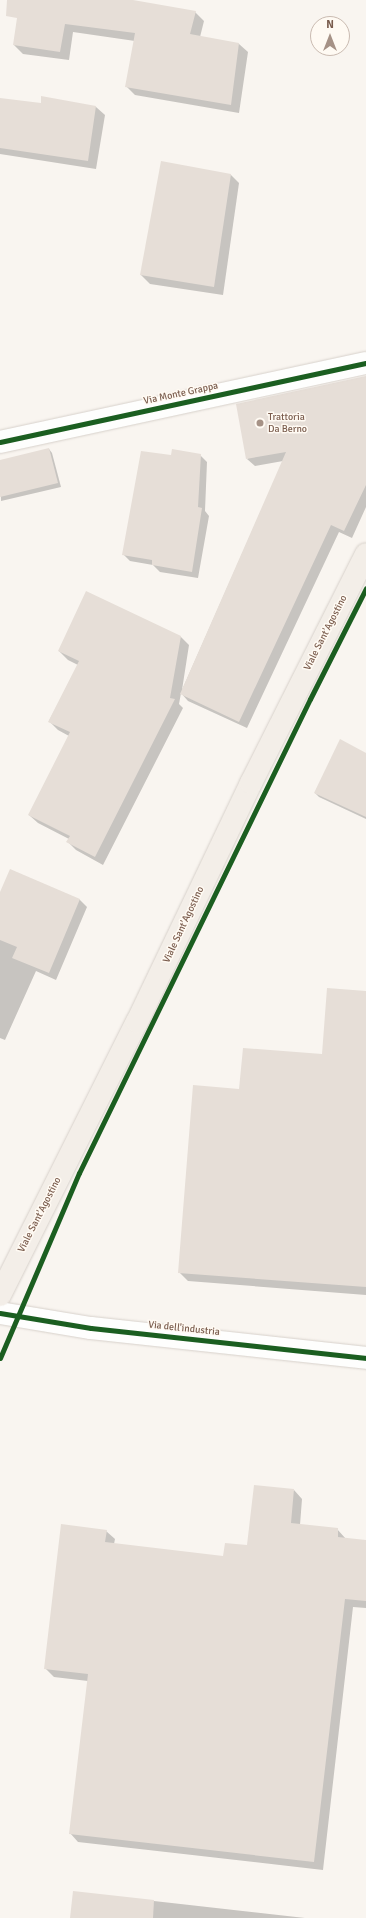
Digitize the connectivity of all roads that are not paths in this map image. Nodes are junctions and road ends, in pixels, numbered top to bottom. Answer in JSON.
{"nodes":[{"id":1,"x":366,"y":363,"type":"edge"},
{"id":2,"x":0,"y":442,"type":"edge"},
{"id":3,"x":366,"y":554,"type":"edge"},
{"id":4,"x":0,"y":1294,"type":"edge"},
{"id":5,"x":0,"y":1313,"type":"edge"},
{"id":6,"x":366,"y":1358,"type":"edge"}],
"edges":[{"from":1,"to":2,"type":"street","name":"Via Monte Grappa"},
{"from":3,"to":4,"type":"main road","name":"Viale Sant'Agostino"},
{"from":5,"to":6,"type":"street","name":"Via dell'industria"}]}
